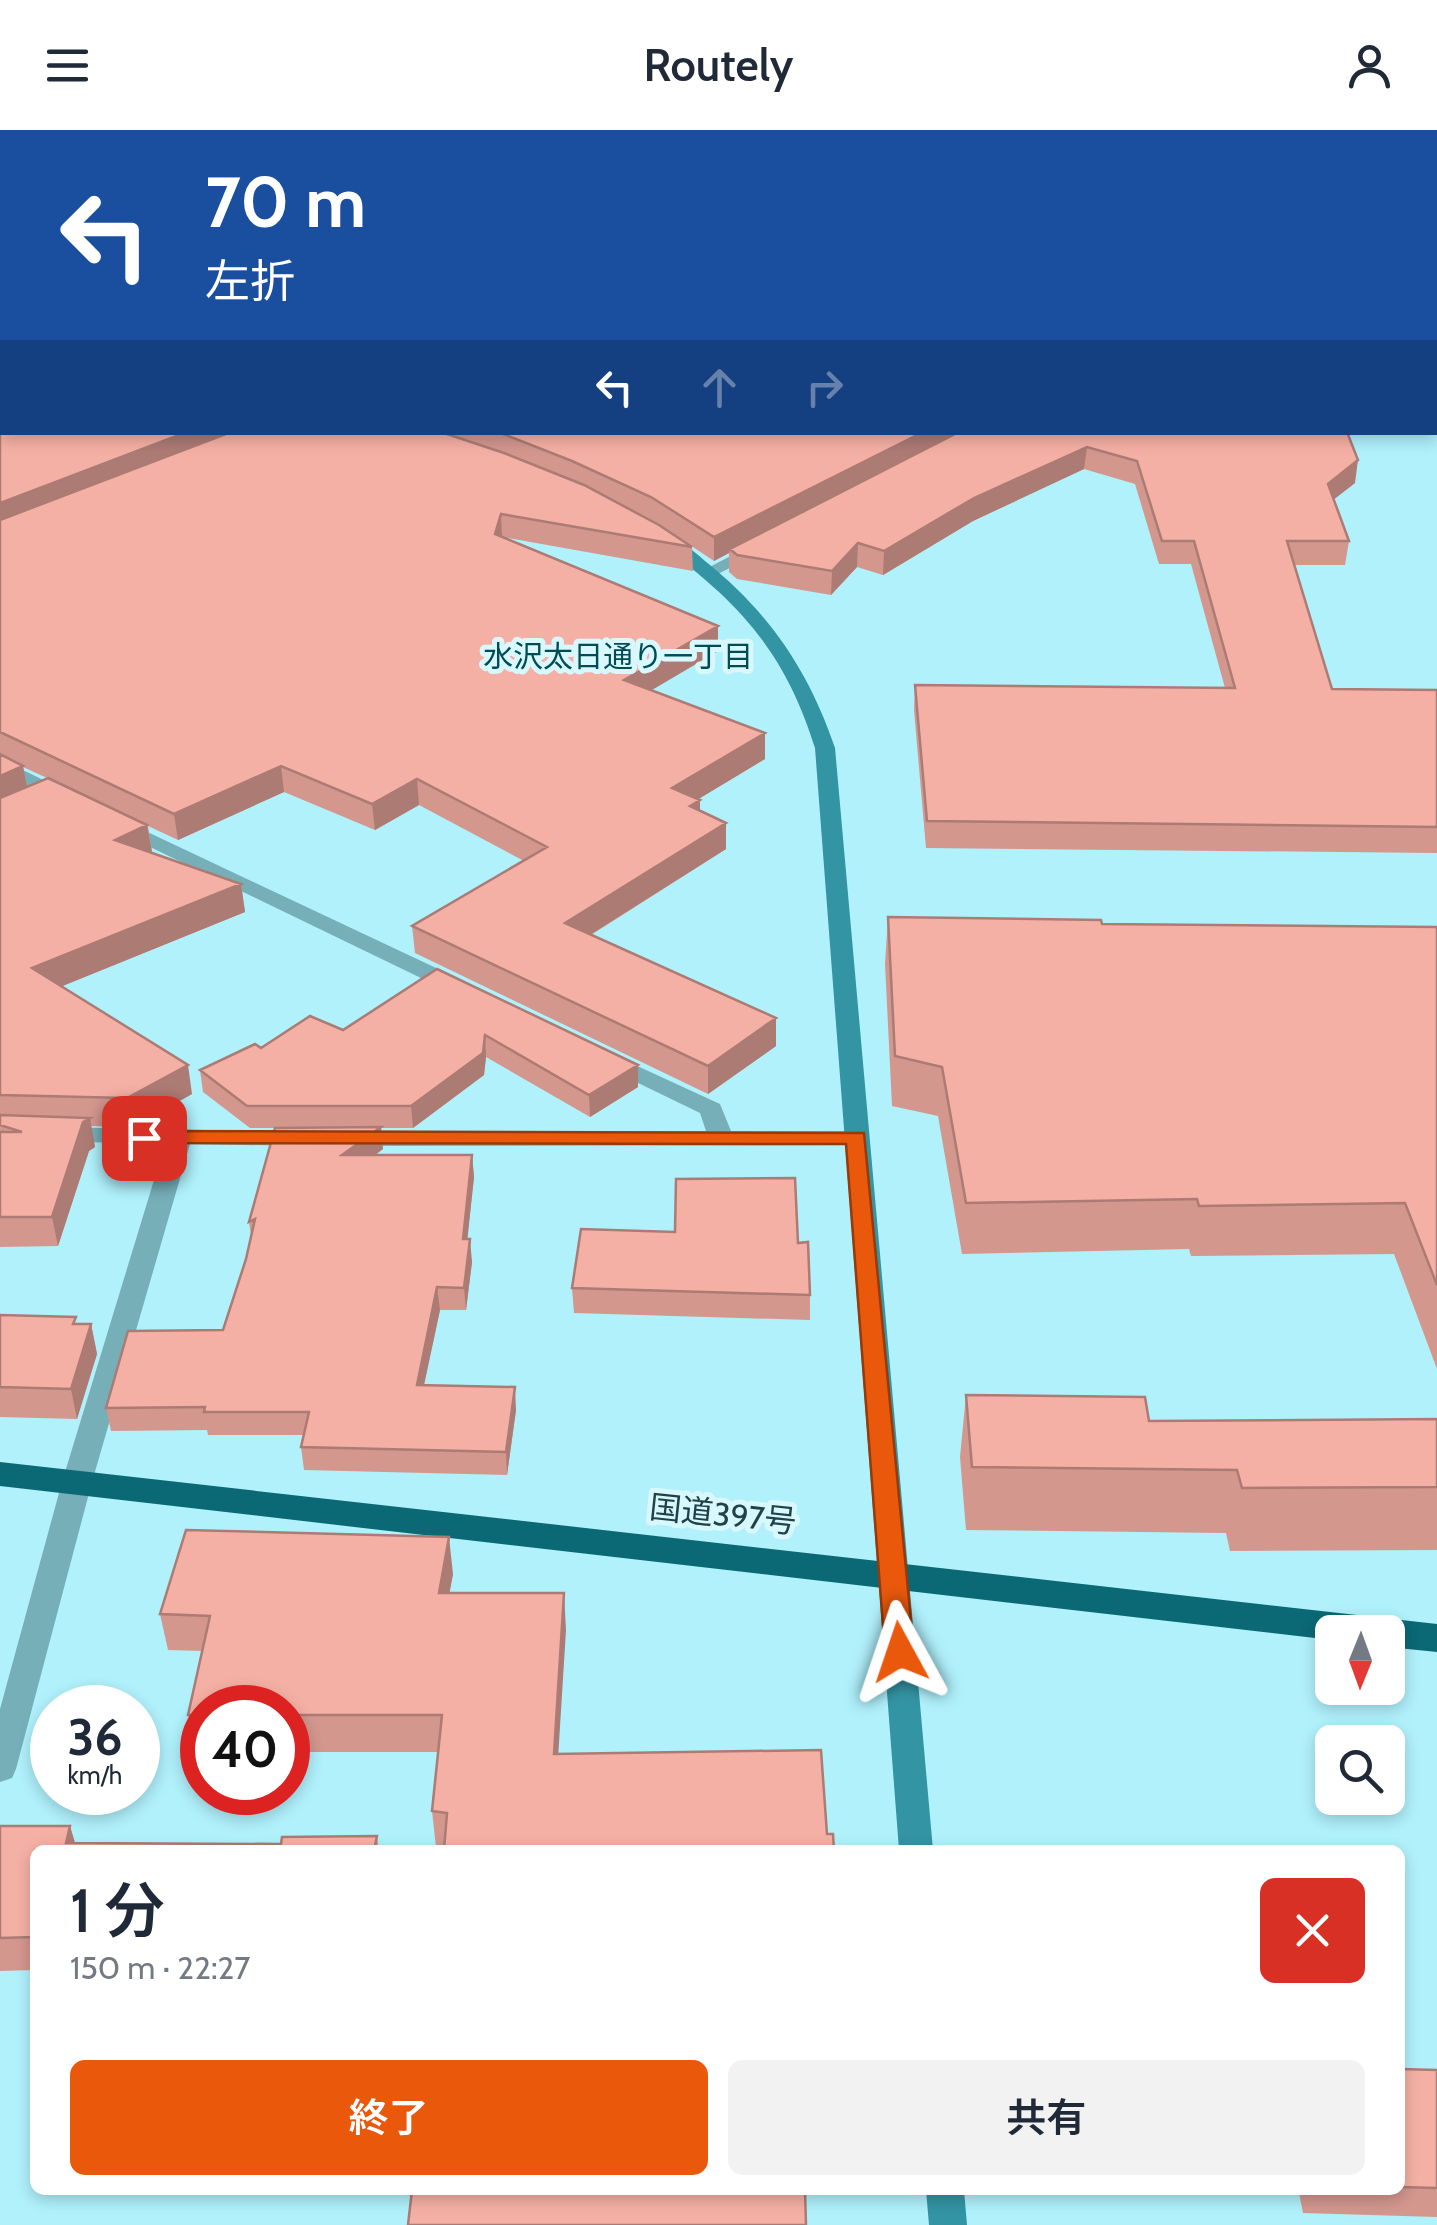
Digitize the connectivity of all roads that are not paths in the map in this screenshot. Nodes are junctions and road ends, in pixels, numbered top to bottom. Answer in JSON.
{"nodes":[{"id":1,"x":653,"y":530,"type":"edge"},
{"id":2,"x":779,"y":536,"type":"edge"},
{"id":3,"x":710,"y":571,"type":"junction"},
{"id":4,"x":0,"y":766,"type":"edge"},
{"id":5,"x":53,"y":798,"type":"edge"},
{"id":6,"x":106,"y":818,"type":"edge"},
{"id":7,"x":480,"y":998,"type":"edge"},
{"id":8,"x":586,"y":1049,"type":"edge"},
{"id":9,"x":0,"y":1133,"type":"edge"},
{"id":10,"x":721,"y":1138,"type":"junction"},
{"id":11,"x":856,"y":1138,"type":"junction"},
{"id":12,"x":179,"y":1139,"type":"junction"},
{"id":13,"x":0,"y":1474,"type":"edge"},
{"id":14,"x":76,"y":1482,"type":"junction"},
{"id":15,"x":1437,"y":1638,"type":"edge"},
{"id":16,"x":0,"y":1769,"type":"edge"},
{"id":17,"x":916,"y":1845,"type":"edge"},
{"id":18,"x":945,"y":2195,"type":"edge"},
{"id":19,"x":948,"y":2225,"type":"edge"}],
"edges":[{"from":1,"to":3,"type":"street"},
{"from":2,"to":3,"type":"street"},
{"from":3,"to":11,"type":"street"},
{"from":4,"to":5,"type":"street"},
{"from":6,"to":7,"type":"street"},
{"from":8,"to":10,"type":"street"},
{"from":9,"to":12,"type":"street"},
{"from":10,"to":11,"type":"street"},
{"from":10,"to":12,"type":"street"},
{"from":11,"to":17,"type":"street"},
{"from":12,"to":14,"type":"street"},
{"from":13,"to":14,"type":"highway","name":"国道397号"},
{"from":14,"to":15,"type":"highway","name":"国道397号"},
{"from":14,"to":16,"type":"street"},
{"from":18,"to":19,"type":"street"}]}
